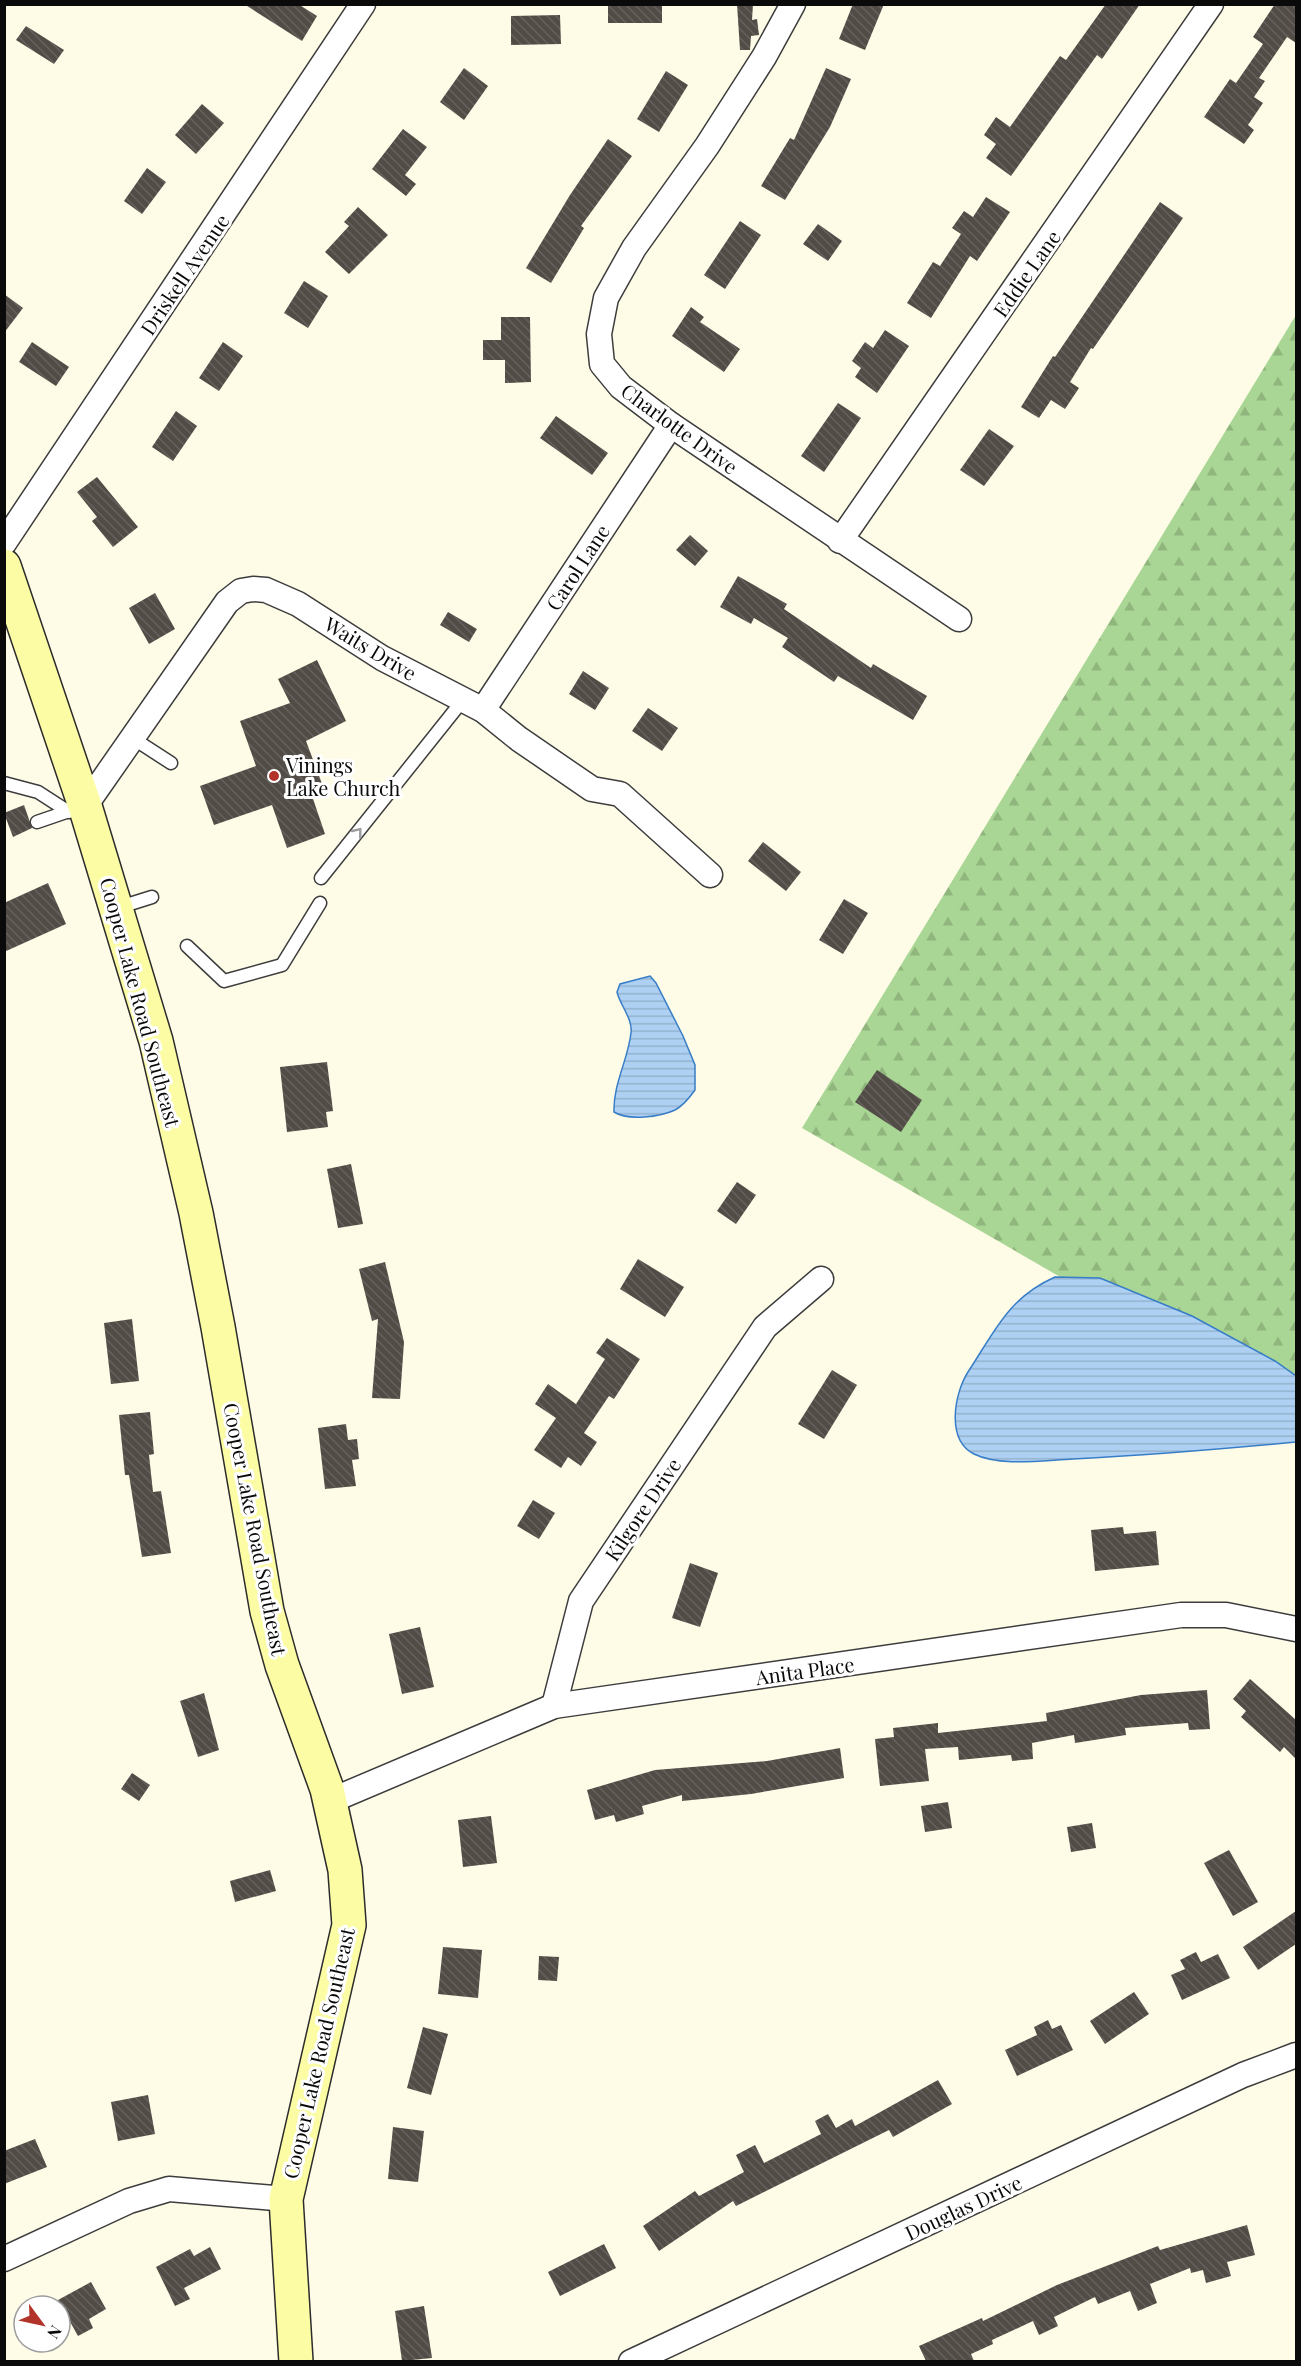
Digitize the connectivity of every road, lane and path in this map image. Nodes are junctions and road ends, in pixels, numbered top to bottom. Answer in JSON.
{"nodes":[{"id":1,"x":363,"y":4,"type":"edge"},
{"id":2,"x":793,"y":4,"type":"edge"},
{"id":3,"x":1208,"y":5,"type":"edge"},
{"id":4,"x":671,"y":425,"type":"junction"},
{"id":5,"x":840,"y":541,"type":"junction"},
{"id":6,"x":4,"y":543,"type":"edge"},
{"id":7,"x":4,"y":566,"type":"edge"},
{"id":8,"x":959,"y":619,"type":"dead end"},
{"id":9,"x":473,"y":705,"type":"junction"},
{"id":10,"x":134,"y":739,"type":"junction"},
{"id":11,"x":171,"y":763,"type":"dead end"},
{"id":12,"x":4,"y":783,"type":"edge"},
{"id":13,"x":77,"y":809,"type":"junction"},
{"id":14,"x":37,"y":822,"type":"dead end"},
{"id":15,"x":710,"y":875,"type":"dead end"},
{"id":16,"x":321,"y":878,"type":"dead end"},
{"id":17,"x":152,"y":897,"type":"dead end"},
{"id":18,"x":320,"y":903,"type":"dead end"},
{"id":19,"x":116,"y":908,"type":"junction"},
{"id":20,"x":187,"y":946,"type":"dead end"},
{"id":21,"x":821,"y":1279,"type":"dead end"},
{"id":22,"x":1296,"y":1629,"type":"edge"},
{"id":23,"x":554,"y":1706,"type":"junction"},
{"id":24,"x":330,"y":1801,"type":"junction"},
{"id":25,"x":1296,"y":2055,"type":"edge"},
{"id":26,"x":286,"y":2199,"type":"junction"},
{"id":27,"x":4,"y":2259,"type":"edge"},
{"id":28,"x":296,"y":2361,"type":"edge"},
{"id":29,"x":631,"y":2361,"type":"edge"}],
"edges":[{"from":1,"to":6,"type":"street","name":"Driskell Avenue"},
{"from":2,"to":4,"type":"street","name":"Charlotte Drive"},
{"from":3,"to":5,"type":"street","name":"Eddie Lane"},
{"from":4,"to":5,"type":"street","name":"Charlotte Drive"},
{"from":4,"to":9,"type":"street","name":"Carol Lane"},
{"from":5,"to":8,"type":"street","name":"Charlotte Drive"},
{"from":7,"to":13,"type":"street","name":"Cooper Lake Road Southeast"},
{"from":9,"to":10,"type":"street","name":"Waits Drive"},
{"from":9,"to":15,"type":"street","name":"Waits Drive"},
{"from":16,"to":9,"type":"lane","one_way":true},
{"from":10,"to":11,"type":"lane"},
{"from":10,"to":13,"type":"street","name":"Waits Drive"},
{"from":12,"to":13,"type":"lane"},
{"from":13,"to":14,"type":"lane"},
{"from":13,"to":19,"type":"street","name":"Cooper Lake Road Southeast"},
{"from":17,"to":19,"type":"lane"},
{"from":18,"to":20,"type":"lane"},
{"from":19,"to":24,"type":"street","name":"Cooper Lake Road Southeast"},
{"from":21,"to":23,"type":"street","name":"Kilgore Drive"},
{"from":22,"to":23,"type":"street","name":"Anita Place"},
{"from":23,"to":24,"type":"street","name":"Anita Place"},
{"from":24,"to":26,"type":"street","name":"Cooper Lake Road Southeast"},
{"from":25,"to":29,"type":"street","name":"Douglas Drive"},
{"from":26,"to":27,"type":"street"},
{"from":26,"to":28,"type":"street","name":"Cooper Lake Road Southeast"}]}
